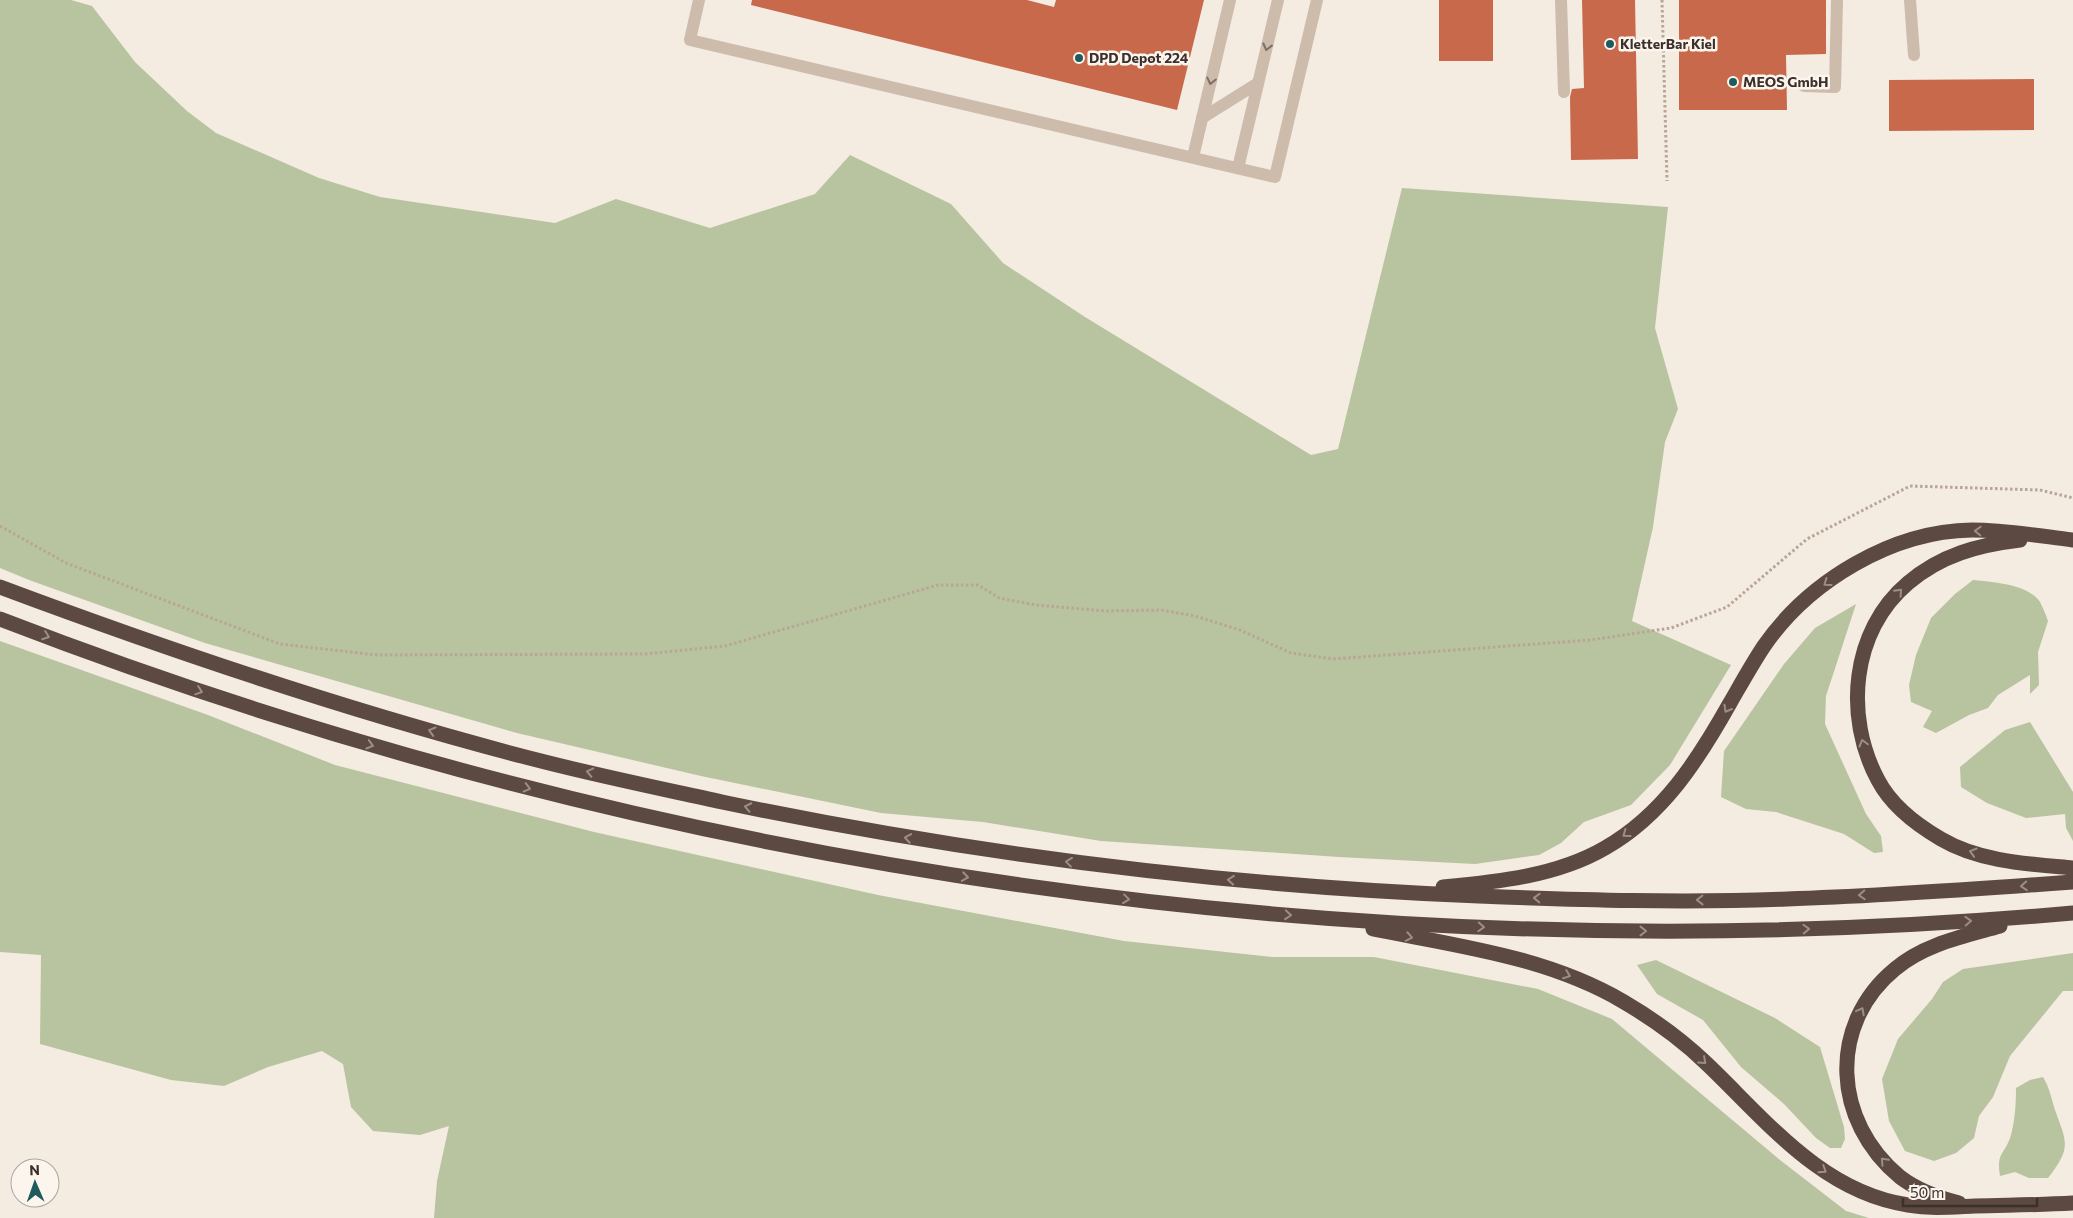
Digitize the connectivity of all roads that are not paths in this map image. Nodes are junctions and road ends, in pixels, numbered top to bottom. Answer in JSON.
{"nodes":[{"id":1,"x":700,"y":0,"type":"edge"},
{"id":2,"x":1230,"y":0,"type":"edge"},
{"id":3,"x":1278,"y":0,"type":"edge"},
{"id":4,"x":1317,"y":0,"type":"edge"},
{"id":5,"x":1561,"y":0,"type":"edge"},
{"id":6,"x":1837,"y":0,"type":"edge"},
{"id":7,"x":1910,"y":0,"type":"edge"},
{"id":8,"x":1914,"y":55,"type":"dead end"},
{"id":9,"x":1258,"y":83,"type":"junction"},
{"id":10,"x":1804,"y":86,"type":"dead end"},
{"id":11,"x":1564,"y":92,"type":"dead end"},
{"id":12,"x":1202,"y":118,"type":"junction"},
{"id":13,"x":1193,"y":157,"type":"junction"},
{"id":14,"x":1238,"y":168,"type":"junction"},
{"id":15,"x":2044,"y":537,"type":"junction"},
{"id":16,"x":2073,"y":540,"type":"edge"},
{"id":17,"x":0,"y":587,"type":"edge"},
{"id":18,"x":0,"y":619,"type":"edge"},
{"id":19,"x":2073,"y":868,"type":"edge"},
{"id":20,"x":2073,"y":882,"type":"edge"},
{"id":21,"x":1384,"y":892,"type":"junction"},
{"id":22,"x":2073,"y":913,"type":"edge"},
{"id":23,"x":1310,"y":917,"type":"junction"},
{"id":24,"x":2032,"y":917,"type":"junction"},
{"id":25,"x":2073,"y":1203,"type":"edge"},
{"id":26,"x":1973,"y":1206,"type":"junction"}],
"edges":[{"from":1,"to":13,"type":"lane"},
{"from":2,"to":12,"type":"lane","one_way":true},
{"from":3,"to":9,"type":"lane","one_way":true},
{"from":4,"to":14,"type":"lane"},
{"from":5,"to":11,"type":"lane"},
{"from":6,"to":10,"type":"lane"},
{"from":7,"to":8,"type":"lane"},
{"from":9,"to":12,"type":"lane"},
{"from":9,"to":14,"type":"lane"},
{"from":12,"to":13,"type":"lane"},
{"from":13,"to":14,"type":"lane"},
{"from":15,"to":16,"type":"highway"},
{"from":19,"to":15,"type":"highway","one_way":true},
{"from":15,"to":21,"type":"highway","one_way":true},
{"from":21,"to":17,"type":"highway","one_way":true},
{"from":18,"to":23,"type":"highway","one_way":true},
{"from":20,"to":21,"type":"highway","one_way":true},
{"from":22,"to":24,"type":"highway"},
{"from":23,"to":24,"type":"highway","one_way":true},
{"from":23,"to":26,"type":"highway","one_way":true},
{"from":26,"to":24,"type":"highway","one_way":true},
{"from":25,"to":26,"type":"highway"}]}
